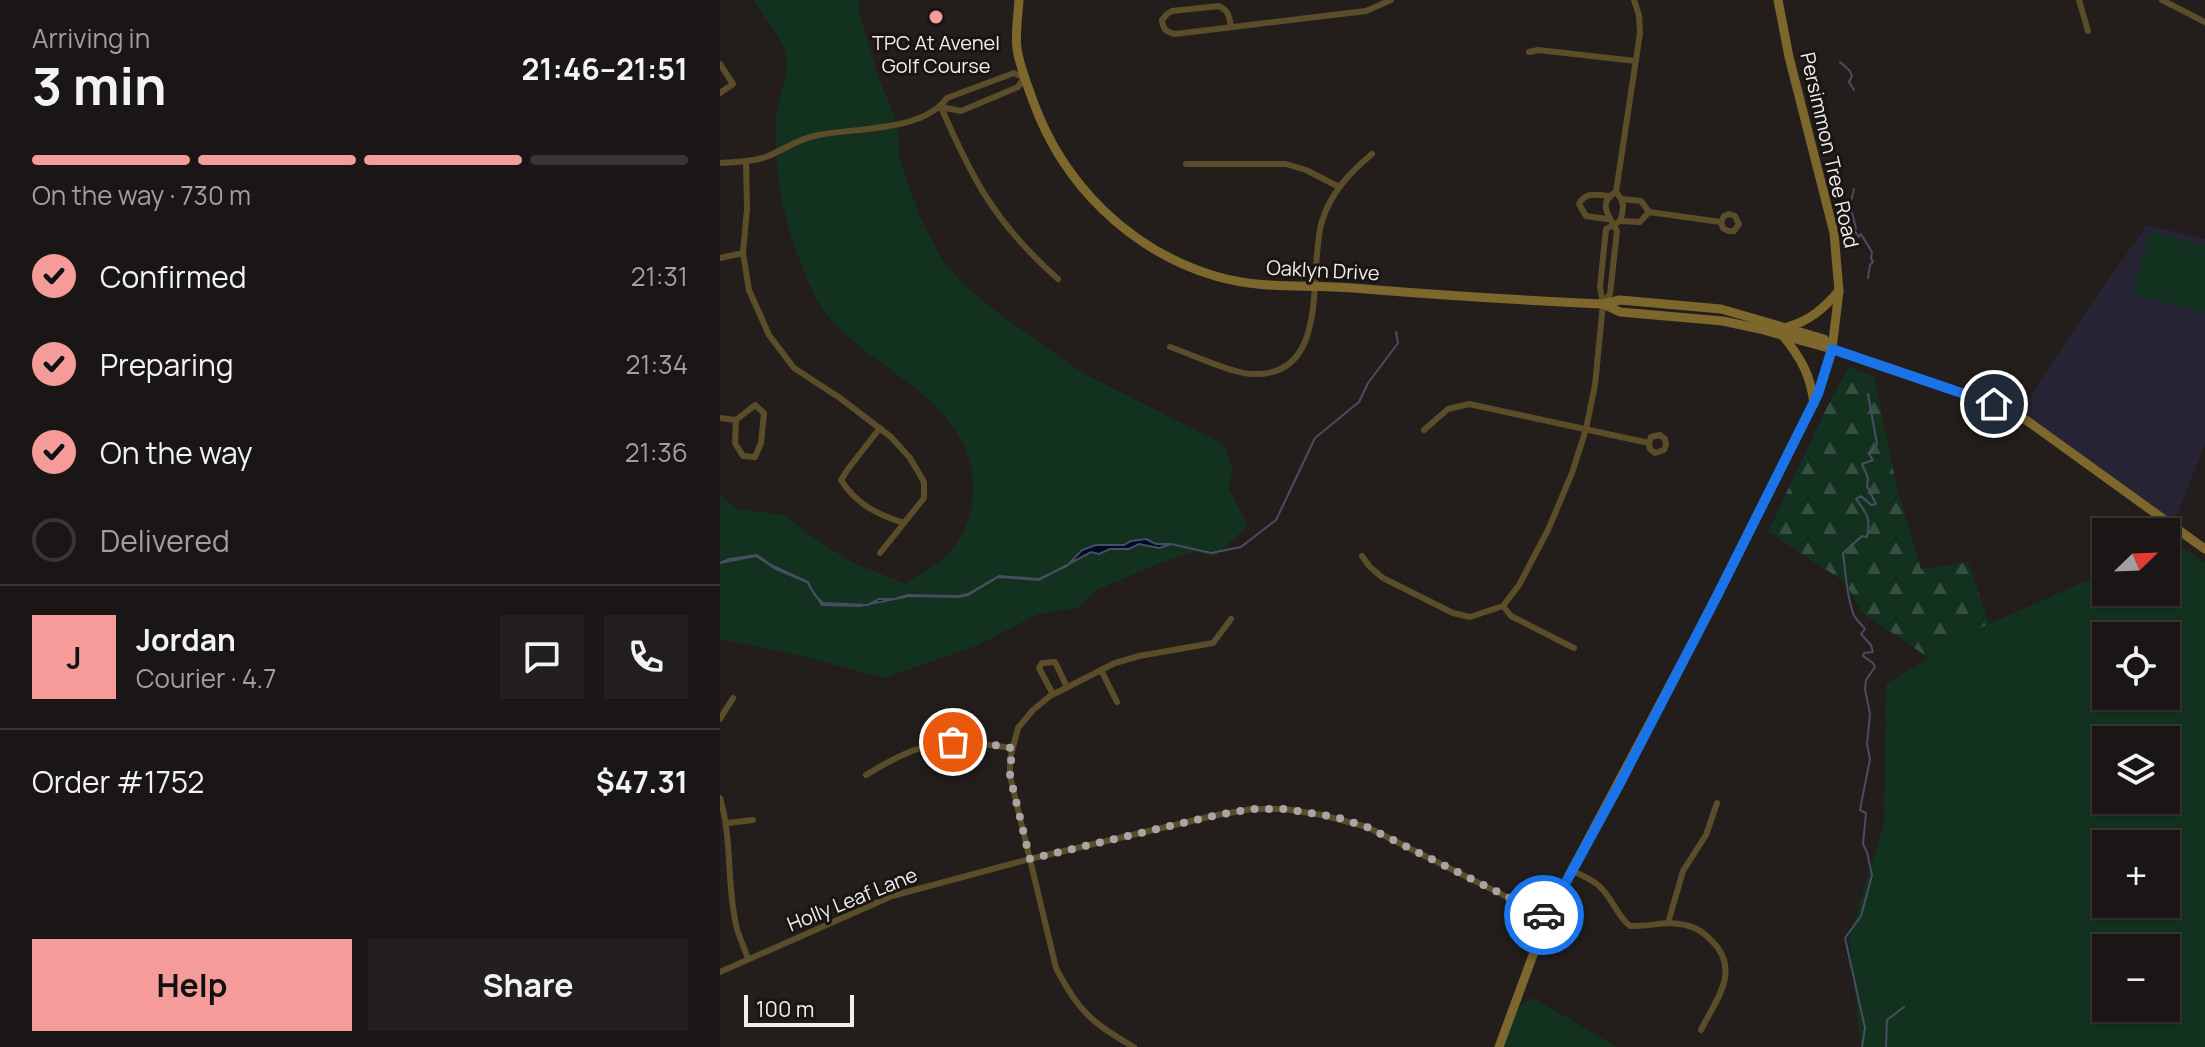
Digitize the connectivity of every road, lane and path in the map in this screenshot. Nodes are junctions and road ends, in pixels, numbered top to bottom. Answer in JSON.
{"nodes":[{"id":1,"x":1019,"y":0,"type":"edge"},
{"id":2,"x":1391,"y":0,"type":"edge"},
{"id":3,"x":1634,"y":0,"type":"edge"},
{"id":4,"x":1778,"y":0,"type":"edge"},
{"id":5,"x":2079,"y":0,"type":"edge"},
{"id":6,"x":2162,"y":0,"type":"edge"},
{"id":7,"x":2205,"y":22,"type":"edge"},
{"id":8,"x":1231,"y":27,"type":"junction"},
{"id":9,"x":2088,"y":31,"type":"dead end"},
{"id":10,"x":1529,"y":52,"type":"dead end"},
{"id":11,"x":1636,"y":61,"type":"junction"},
{"id":12,"x":720,"y":64,"type":"edge"},
{"id":13,"x":1024,"y":78,"type":"junction"},
{"id":14,"x":720,"y":93,"type":"edge"},
{"id":15,"x":941,"y":107,"type":"junction"},
{"id":16,"x":1372,"y":154,"type":"dead end"},
{"id":17,"x":746,"y":162,"type":"junction"},
{"id":18,"x":720,"y":163,"type":"edge"},
{"id":19,"x":1186,"y":164,"type":"dead end"},
{"id":20,"x":1339,"y":187,"type":"junction"},
{"id":21,"x":1613,"y":194,"type":"junction"},
{"id":22,"x":1622,"y":199,"type":"junction"},
{"id":23,"x":1649,"y":212,"type":"junction"},
{"id":24,"x":1613,"y":221,"type":"junction"},
{"id":25,"x":1721,"y":222,"type":"dead end"},
{"id":26,"x":743,"y":253,"type":"junction"},
{"id":27,"x":720,"y":258,"type":"edge"},
{"id":28,"x":1058,"y":279,"type":"dead end"},
{"id":29,"x":1315,"y":287,"type":"junction"},
{"id":30,"x":1839,"y":291,"type":"junction"},
{"id":31,"x":1603,"y":304,"type":"junction"},
{"id":32,"x":1785,"y":332,"type":"junction"},
{"id":33,"x":1170,"y":347,"type":"dead end"},
{"id":34,"x":1832,"y":349,"type":"junction"},
{"id":35,"x":1814,"y":404,"type":"junction"},
{"id":36,"x":720,"y":418,"type":"edge"},
{"id":37,"x":736,"y":420,"type":"junction"},
{"id":38,"x":880,"y":428,"type":"junction"},
{"id":39,"x":1586,"y":429,"type":"junction"},
{"id":40,"x":1424,"y":430,"type":"dead end"},
{"id":41,"x":1649,"y":443,"type":"dead end"},
{"id":42,"x":904,"y":523,"type":"junction"},
{"id":43,"x":2205,"y":549,"type":"edge"},
{"id":44,"x":880,"y":553,"type":"dead end"},
{"id":45,"x":1362,"y":556,"type":"dead end"},
{"id":46,"x":1503,"y":606,"type":"junction"},
{"id":47,"x":1231,"y":619,"type":"dead end"},
{"id":48,"x":1574,"y":648,"type":"dead end"},
{"id":49,"x":1101,"y":670,"type":"junction"},
{"id":50,"x":1067,"y":687,"type":"junction"},
{"id":51,"x":1053,"y":694,"type":"junction"},
{"id":52,"x":733,"y":698,"type":"dead end"},
{"id":53,"x":1117,"y":702,"type":"dead end"},
{"id":54,"x":720,"y":719,"type":"edge"},
{"id":55,"x":1012,"y":748,"type":"junction"},
{"id":56,"x":866,"y":775,"type":"dead end"},
{"id":57,"x":720,"y":798,"type":"edge"},
{"id":58,"x":1717,"y":803,"type":"dead end"},
{"id":59,"x":753,"y":820,"type":"dead end"},
{"id":60,"x":728,"y":823,"type":"junction"},
{"id":61,"x":720,"y":848,"type":"edge"},
{"id":62,"x":729,"y":848,"type":"junction"},
{"id":63,"x":1030,"y":859,"type":"junction"},
{"id":64,"x":1571,"y":870,"type":"junction"},
{"id":65,"x":1547,"y":917,"type":"junction"},
{"id":66,"x":1668,"y":923,"type":"junction"},
{"id":67,"x":748,"y":959,"type":"junction"},
{"id":68,"x":720,"y":972,"type":"edge"},
{"id":69,"x":1701,"y":1030,"type":"dead end"},
{"id":70,"x":1134,"y":1047,"type":"edge"},
{"id":71,"x":1499,"y":1047,"type":"edge"}],
"edges":[{"from":1,"to":13,"type":"main road","name":"Oaklyn Drive"},
{"from":2,"to":8,"type":"street"},
{"from":3,"to":11,"type":"street"},
{"from":4,"to":30,"type":"main road","name":"Persimmon Tree Road"},
{"from":5,"to":9,"type":"street"},
{"from":6,"to":7,"type":"street"},
{"from":8,"to":8,"type":"street"},
{"from":10,"to":11,"type":"street"},
{"from":11,"to":21,"type":"street"},
{"from":12,"to":14,"type":"street"},
{"from":13,"to":15,"type":"street"},
{"from":13,"to":15,"type":"street"},
{"from":13,"to":29,"type":"main road","name":"Oaklyn Drive"},
{"from":15,"to":17,"type":"street"},
{"from":15,"to":28,"type":"street"},
{"from":16,"to":20,"type":"street"},
{"from":17,"to":18,"type":"street"},
{"from":17,"to":26,"type":"street"},
{"from":19,"to":20,"type":"street"},
{"from":20,"to":29,"type":"street"},
{"from":21,"to":22,"type":"street"},
{"from":21,"to":24,"type":"street"},
{"from":21,"to":24,"type":"street"},
{"from":22,"to":23,"type":"street"},
{"from":22,"to":24,"type":"street"},
{"from":23,"to":24,"type":"street"},
{"from":23,"to":25,"type":"street"},
{"from":24,"to":31,"type":"street"},
{"from":26,"to":27,"type":"street"},
{"from":26,"to":38,"type":"street"},
{"from":29,"to":31,"type":"main road","name":"Oaklyn Drive"},
{"from":29,"to":33,"type":"street"},
{"from":30,"to":32,"type":"main road"},
{"from":30,"to":34,"type":"main road","name":"Persimmon Tree Road"},
{"from":31,"to":32,"type":"main road","name":"Oaklyn Drive"},
{"from":31,"to":39,"type":"street"},
{"from":32,"to":34,"type":"main road","name":"Oaklyn Drive"},
{"from":32,"to":35,"type":"main road"},
{"from":34,"to":35,"type":"main road","name":"Persimmon Tree Road"},
{"from":34,"to":43,"type":"main road","name":"Oaklyn Drive"},
{"from":35,"to":64,"type":"main road","name":"Persimmon Tree Road"},
{"from":36,"to":37,"type":"street"},
{"from":37,"to":37,"type":"street"},
{"from":38,"to":42,"type":"street"},
{"from":38,"to":42,"type":"street"},
{"from":39,"to":40,"type":"street"},
{"from":39,"to":41,"type":"street"},
{"from":39,"to":46,"type":"street"},
{"from":42,"to":44,"type":"street"},
{"from":45,"to":46,"type":"street"},
{"from":46,"to":48,"type":"street"},
{"from":47,"to":49,"type":"street"},
{"from":49,"to":50,"type":"street"},
{"from":49,"to":53,"type":"street"},
{"from":50,"to":51,"type":"street"},
{"from":50,"to":51,"type":"street"},
{"from":51,"to":55,"type":"street"},
{"from":52,"to":54,"type":"street"},
{"from":55,"to":56,"type":"street"},
{"from":55,"to":63,"type":"street"},
{"from":57,"to":60,"type":"street"},
{"from":58,"to":66,"type":"street"},
{"from":59,"to":60,"type":"street"},
{"from":60,"to":62,"type":"street"},
{"from":61,"to":62,"type":"street"},
{"from":62,"to":67,"type":"street"},
{"from":63,"to":65,"type":"street","name":"Holly Leaf Lane"},
{"from":63,"to":67,"type":"street","name":"Holly Leaf Lane"},
{"from":63,"to":70,"type":"street"},
{"from":64,"to":65,"type":"main road","name":"Persimmon Tree Road"},
{"from":64,"to":66,"type":"street"},
{"from":65,"to":71,"type":"main road","name":"Persimmon Tree Road"},
{"from":66,"to":69,"type":"street"},
{"from":67,"to":68,"type":"street","name":"Holly Leaf Lane"}]}
